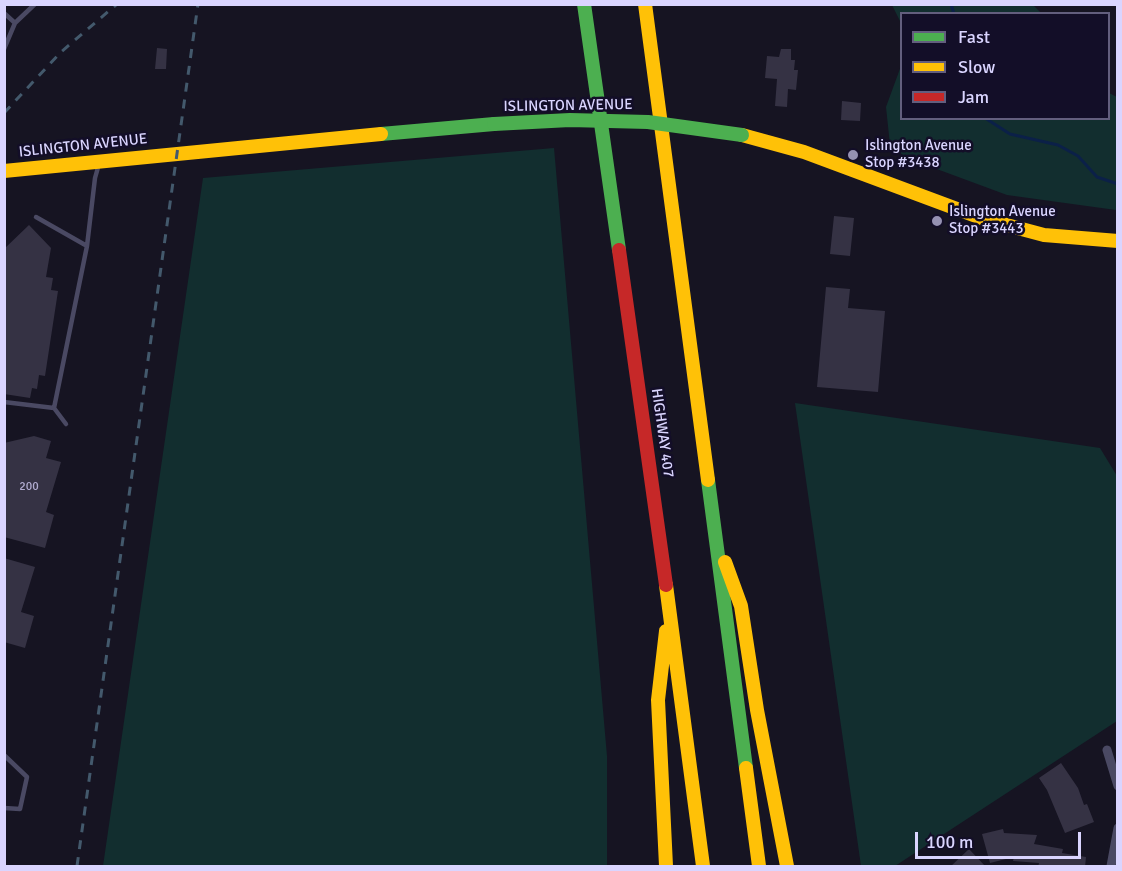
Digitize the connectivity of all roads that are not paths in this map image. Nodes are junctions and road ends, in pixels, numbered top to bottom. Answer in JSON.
{"nodes":[{"id":1,"x":35,"y":4,"type":"edge"},
{"id":2,"x":584,"y":4,"type":"edge"},
{"id":3,"x":645,"y":4,"type":"edge"},
{"id":4,"x":4,"y":13,"type":"edge"},
{"id":5,"x":15,"y":23,"type":"junction"},
{"id":6,"x":4,"y":49,"type":"edge"},
{"id":7,"x":100,"y":161,"type":"junction"},
{"id":8,"x":4,"y":171,"type":"edge"},
{"id":9,"x":36,"y":217,"type":"dead end"},
{"id":10,"x":1118,"y":241,"type":"edge"},
{"id":11,"x":87,"y":246,"type":"junction"},
{"id":12,"x":4,"y":402,"type":"edge"},
{"id":13,"x":54,"y":408,"type":"junction"},
{"id":14,"x":66,"y":424,"type":"dead end"},
{"id":15,"x":714,"y":534,"type":"junction"},
{"id":16,"x":669,"y":603,"type":"junction"},
{"id":17,"x":1107,"y":750,"type":"dead end"},
{"id":18,"x":4,"y":755,"type":"edge"},
{"id":19,"x":1118,"y":786,"type":"edge"},
{"id":20,"x":4,"y":808,"type":"edge"},
{"id":21,"x":1118,"y":828,"type":"edge"},
{"id":22,"x":666,"y":867,"type":"edge"},
{"id":23,"x":703,"y":867,"type":"edge"},
{"id":24,"x":759,"y":867,"type":"edge"},
{"id":25,"x":787,"y":867,"type":"edge"},
{"id":26,"x":1111,"y":867,"type":"edge"}],
"edges":[{"from":1,"to":5,"type":"lane"},
{"from":2,"to":16,"type":"main road","name":"HIGHWAY 407"},
{"from":3,"to":15,"type":"main road"},
{"from":4,"to":5,"type":"lane"},
{"from":5,"to":6,"type":"lane"},
{"from":7,"to":8,"type":"main road","name":"ISLINGTON AVENUE"},
{"from":7,"to":10,"type":"main road","name":"ISLINGTON AVENUE","bridge":true},
{"from":7,"to":11,"type":"lane"},
{"from":9,"to":11,"type":"lane"},
{"from":11,"to":13,"type":"lane"},
{"from":12,"to":13,"type":"lane"},
{"from":13,"to":14,"type":"lane"},
{"from":15,"to":24,"type":"main road"},
{"from":15,"to":25,"type":"main road"},
{"from":16,"to":22,"type":"main road"},
{"from":16,"to":23,"type":"main road","name":"HIGHWAY 407"},
{"from":17,"to":19,"type":"street"},
{"from":18,"to":20,"type":"lane"},
{"from":21,"to":26,"type":"street"}]}
